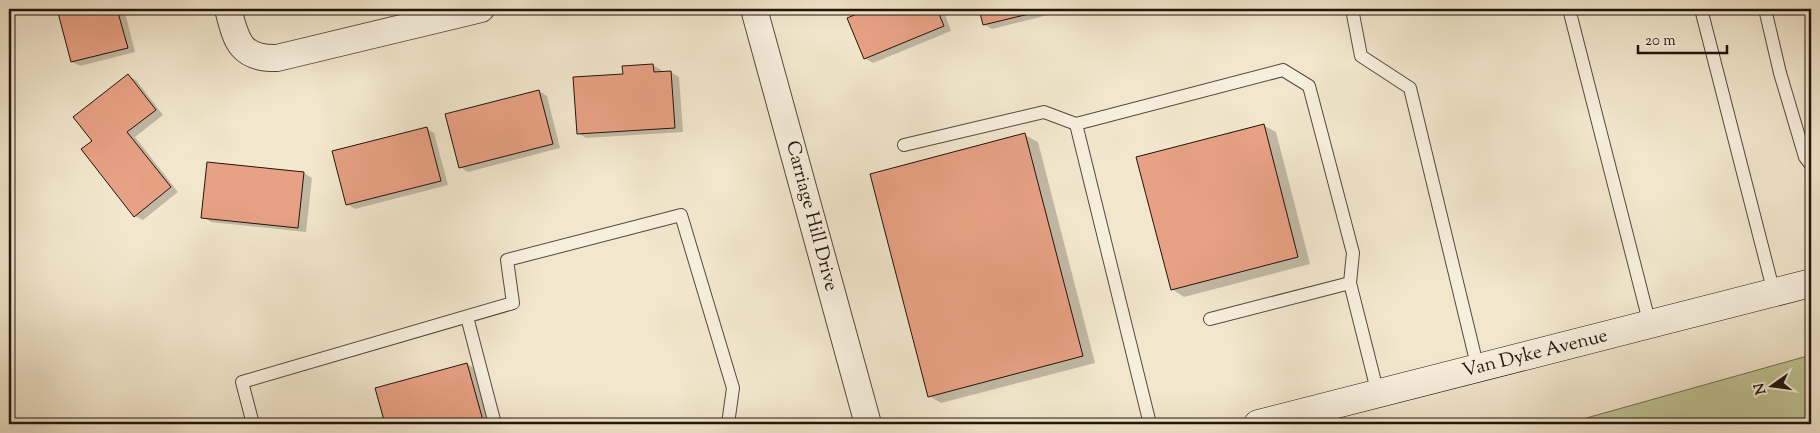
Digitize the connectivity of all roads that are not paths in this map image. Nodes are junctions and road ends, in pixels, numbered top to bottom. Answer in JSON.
{"nodes":[{"id":1,"x":228,"y":9,"type":"edge"},
{"id":2,"x":481,"y":9,"type":"edge"},
{"id":3,"x":754,"y":9,"type":"edge"},
{"id":4,"x":1352,"y":9,"type":"edge"},
{"id":5,"x":1569,"y":9,"type":"edge"},
{"id":6,"x":1701,"y":9,"type":"edge"},
{"id":7,"x":1765,"y":9,"type":"edge"},
{"id":8,"x":1076,"y":124,"type":"junction"},
{"id":9,"x":904,"y":145,"type":"dead end"},
{"id":10,"x":1811,"y":165,"type":"edge"},
{"id":11,"x":1350,"y":283,"type":"junction"},
{"id":12,"x":1811,"y":283,"type":"edge"},
{"id":13,"x":1774,"y":293,"type":"junction"},
{"id":14,"x":467,"y":317,"type":"junction"},
{"id":15,"x":1210,"y":320,"type":"dead end"},
{"id":16,"x":1650,"y":325,"type":"junction"},
{"id":17,"x":1478,"y":369,"type":"junction"},
{"id":18,"x":1378,"y":394,"type":"junction"},
{"id":19,"x":253,"y":424,"type":"edge"},
{"id":20,"x":495,"y":424,"type":"edge"},
{"id":21,"x":728,"y":424,"type":"edge"},
{"id":22,"x":868,"y":424,"type":"edge"},
{"id":23,"x":1150,"y":424,"type":"edge"},
{"id":24,"x":1258,"y":424,"type":"edge"}],
"edges":[{"from":1,"to":2,"type":"street"},
{"from":3,"to":22,"type":"street","name":"Carriage Hill Drive"},
{"from":4,"to":17,"type":"lane"},
{"from":5,"to":16,"type":"lane"},
{"from":6,"to":13,"type":"lane"},
{"from":7,"to":10,"type":"lane"},
{"from":8,"to":9,"type":"lane"},
{"from":8,"to":11,"type":"lane"},
{"from":8,"to":23,"type":"lane"},
{"from":11,"to":15,"type":"lane"},
{"from":11,"to":18,"type":"lane"},
{"from":12,"to":13,"type":"main road","name":"Van Dyke Avenue"},
{"from":13,"to":16,"type":"main road","name":"Van Dyke Avenue"},
{"from":14,"to":19,"type":"lane"},
{"from":14,"to":20,"type":"lane"},
{"from":14,"to":21,"type":"lane"},
{"from":16,"to":17,"type":"main road","name":"Van Dyke Avenue"},
{"from":17,"to":18,"type":"main road","name":"Van Dyke Avenue"},
{"from":18,"to":24,"type":"main road","name":"Van Dyke Avenue"}]}
